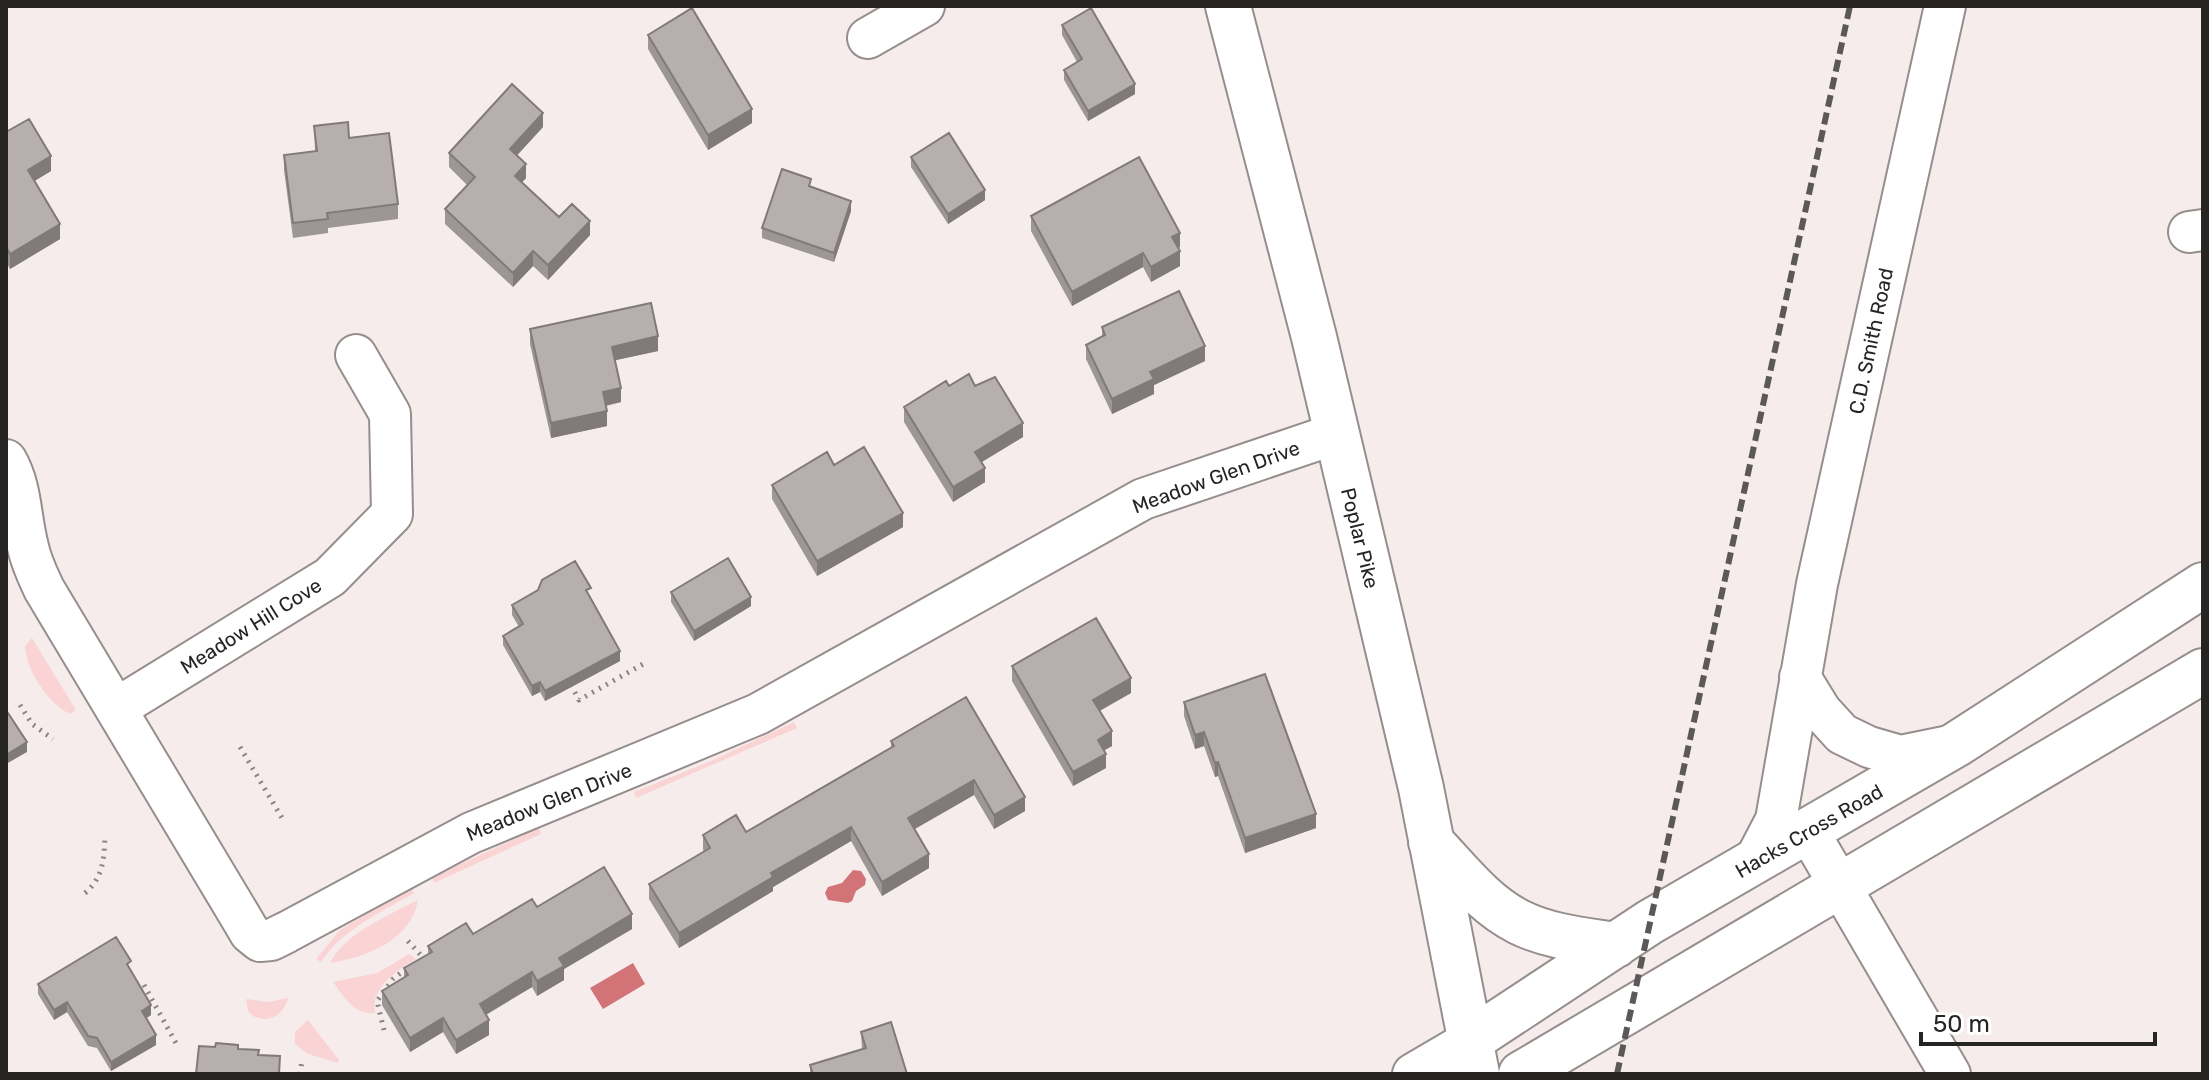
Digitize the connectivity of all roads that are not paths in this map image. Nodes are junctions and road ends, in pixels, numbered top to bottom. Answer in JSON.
{"nodes":[{"id":1,"x":924,"y":6,"type":"edge"},
{"id":2,"x":1228,"y":6,"type":"edge"},
{"id":3,"x":1945,"y":6,"type":"edge"},
{"id":4,"x":868,"y":38,"type":"dead end"},
{"id":5,"x":356,"y":355,"type":"dead end"},
{"id":6,"x":1335,"y":434,"type":"junction"},
{"id":7,"x":6,"y":460,"type":"edge"},
{"id":8,"x":2203,"y":585,"type":"edge"},
{"id":9,"x":2203,"y":671,"type":"edge"},
{"id":10,"x":1800,"y":677,"type":"junction"},
{"id":11,"x":117,"y":708,"type":"junction"},
{"id":12,"x":1957,"y":744,"type":"junction"},
{"id":13,"x":1808,"y":831,"type":"junction"},
{"id":14,"x":1431,"y":842,"type":"junction"},
{"id":15,"x":1753,"y":864,"type":"junction"},
{"id":16,"x":1841,"y":886,"type":"junction"},
{"id":17,"x":1616,"y":945,"type":"junction"},
{"id":18,"x":1474,"y":1057,"type":"edge"},
{"id":19,"x":1413,"y":1074,"type":"edge"},
{"id":20,"x":1521,"y":1074,"type":"edge"},
{"id":21,"x":1950,"y":1074,"type":"edge"}],
"edges":[{"from":1,"to":4,"type":"street"},
{"from":2,"to":6,"type":"main road","name":"Poplar Pike"},
{"from":3,"to":10,"type":"street","name":"C.D. Smith Road"},
{"from":5,"to":11,"type":"street","name":"Meadow Hill Cove"},
{"from":6,"to":11,"type":"street","name":"Meadow Glen Drive"},
{"from":6,"to":14,"type":"main road","name":"Poplar Pike"},
{"from":7,"to":11,"type":"street","name":"Meadow Glen Drive"},
{"from":8,"to":12,"type":"main road","name":"Hacks Cross Road"},
{"from":9,"to":16,"type":"main road"},
{"from":10,"to":12,"type":"street"},
{"from":10,"to":15,"type":"street","name":"C.D. Smith Road"},
{"from":12,"to":13,"type":"main road","name":"Hacks Cross Road"},
{"from":13,"to":15,"type":"main road","name":"Hacks Cross Road"},
{"from":13,"to":16,"type":"street"},
{"from":14,"to":17,"type":"main road"},
{"from":14,"to":18,"type":"main road","name":"Poplar Pike"},
{"from":15,"to":17,"type":"main road","name":"Hacks Cross Road"},
{"from":16,"to":20,"type":"main road"},
{"from":16,"to":21,"type":"street"},
{"from":17,"to":18,"type":"main road","name":"Hacks Cross Road"},
{"from":18,"to":19,"type":"street","name":"Hacks Cross Road"}]}
